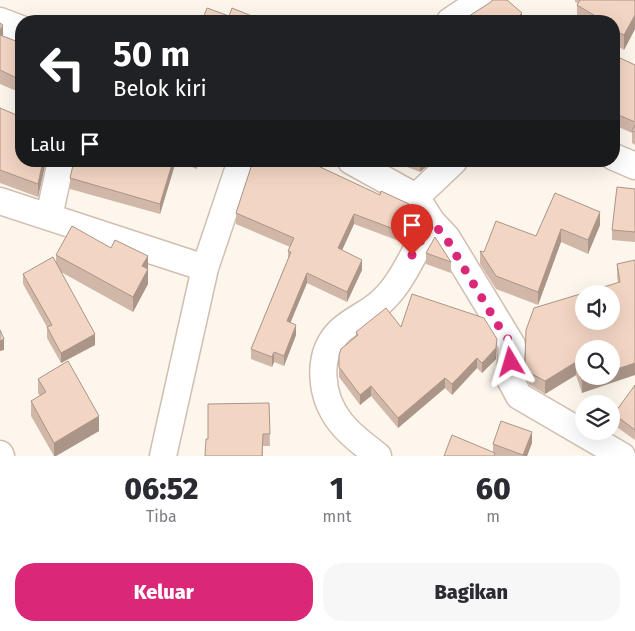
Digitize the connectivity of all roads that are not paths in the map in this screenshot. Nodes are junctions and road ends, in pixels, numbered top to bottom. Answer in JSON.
{"nodes":[{"id":1,"x":482,"y":0,"type":"edge"},
{"id":2,"x":459,"y":15,"type":"edge"},
{"id":3,"x":0,"y":20,"type":"edge"},
{"id":4,"x":15,"y":26,"type":"edge"},
{"id":5,"x":620,"y":160,"type":"edge"},
{"id":6,"x":635,"y":166,"type":"edge"},
{"id":7,"x":60,"y":167,"type":"edge"},
{"id":8,"x":239,"y":167,"type":"edge"},
{"id":9,"x":362,"y":167,"type":"edge"},
{"id":10,"x":447,"y":167,"type":"edge"},
{"id":11,"x":416,"y":196,"type":"junction"},
{"id":12,"x":0,"y":201,"type":"edge"},
{"id":13,"x":49,"y":218,"type":"junction"},
{"id":14,"x":432,"y":222,"type":"junction"},
{"id":15,"x":205,"y":268,"type":"junction"},
{"id":16,"x":163,"y":456,"type":"edge"},
{"id":17,"x":378,"y":456,"type":"edge"},
{"id":18,"x":622,"y":456,"type":"edge"}],
"edges":[{"from":1,"to":2,"type":"street"},
{"from":3,"to":4,"type":"street"},
{"from":5,"to":6,"type":"street"},
{"from":7,"to":13,"type":"street"},
{"from":8,"to":15,"type":"street"},
{"from":9,"to":11,"type":"street"},
{"from":10,"to":11,"type":"street"},
{"from":11,"to":14,"type":"street"},
{"from":12,"to":13,"type":"street"},
{"from":13,"to":15,"type":"street"},
{"from":14,"to":17,"type":"street"},
{"from":14,"to":18,"type":"street"},
{"from":15,"to":16,"type":"street"}]}
